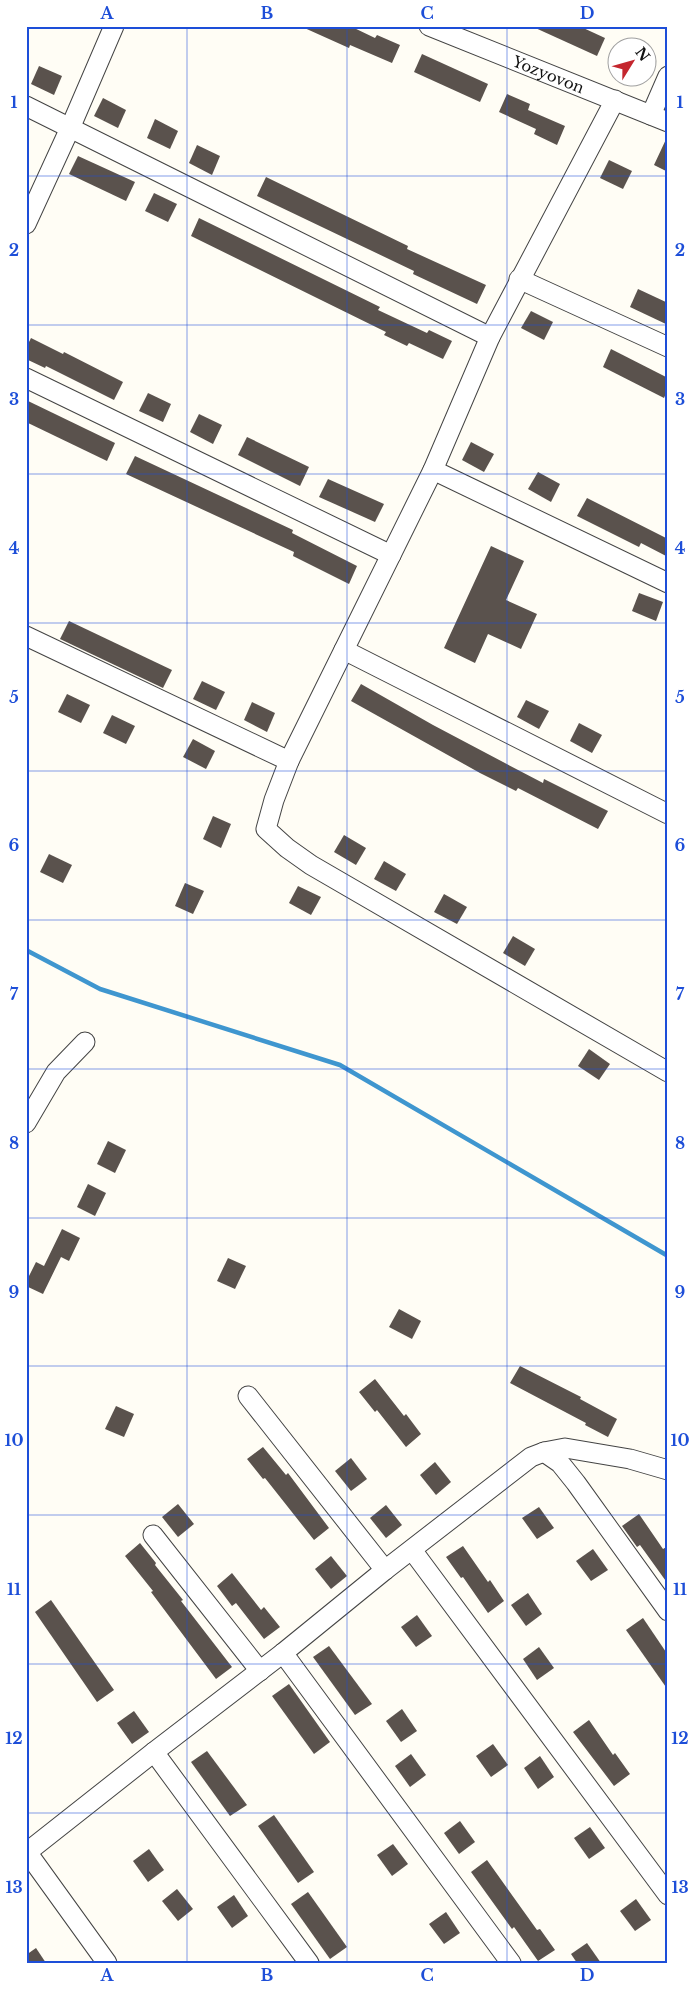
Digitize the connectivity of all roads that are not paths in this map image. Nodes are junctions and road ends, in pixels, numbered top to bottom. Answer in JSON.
{"nodes":[{"id":1,"x":114,"y":26,"type":"edge"},
{"id":2,"x":429,"y":26,"type":"edge"},
{"id":3,"x":668,"y":76,"type":"edge"},
{"id":4,"x":614,"y":100,"type":"junction"},
{"id":5,"x":26,"y":106,"type":"edge"},
{"id":6,"x":659,"y":118,"type":"edge"},
{"id":7,"x":71,"y":126,"type":"junction"},
{"id":8,"x":26,"y":224,"type":"edge"},
{"id":9,"x":518,"y":280,"type":"junction"},
{"id":10,"x":490,"y":337,"type":"junction"},
{"id":11,"x":668,"y":347,"type":"edge"},
{"id":12,"x":26,"y":378,"type":"edge"},
{"id":13,"x":433,"y":470,"type":"junction"},
{"id":14,"x":391,"y":554,"type":"junction"},
{"id":15,"x":668,"y":583,"type":"edge"},
{"id":16,"x":26,"y":636,"type":"edge"},
{"id":17,"x":344,"y":650,"type":"junction"},
{"id":18,"x":289,"y":761,"type":"junction"},
{"id":19,"x":668,"y":814,"type":"edge"},
{"id":20,"x":85,"y":1042,"type":"dead end"},
{"id":21,"x":668,"y":1072,"type":"edge"},
{"id":22,"x":26,"y":1123,"type":"edge"},
{"id":23,"x":248,"y":1396,"type":"dead end"},
{"id":24,"x":544,"y":1452,"type":"junction"},
{"id":25,"x":668,"y":1470,"type":"edge"},
{"id":26,"x":152,"y":1535,"type":"dead end"},
{"id":27,"x":412,"y":1550,"type":"junction"},
{"id":28,"x":385,"y":1570,"type":"junction"},
{"id":29,"x":668,"y":1611,"type":"edge"},
{"id":30,"x":283,"y":1653,"type":"junction"},
{"id":31,"x":260,"y":1671,"type":"junction"},
{"id":32,"x":154,"y":1752,"type":"junction"},
{"id":33,"x":27,"y":1853,"type":"edge"},
{"id":34,"x":668,"y":1895,"type":"edge"},
{"id":35,"x":107,"y":1963,"type":"edge"},
{"id":36,"x":309,"y":1963,"type":"edge"},
{"id":37,"x":511,"y":1963,"type":"edge"}],
"edges":[{"from":1,"to":7,"type":"street"},
{"from":2,"to":4,"type":"street","name":"Yozyovon"},
{"from":3,"to":6,"type":"street"},
{"from":4,"to":6,"type":"street","name":"Yozyovon"},
{"from":4,"to":9,"type":"street"},
{"from":5,"to":7,"type":"street"},
{"from":7,"to":8,"type":"street"},
{"from":7,"to":10,"type":"street"},
{"from":9,"to":10,"type":"street"},
{"from":9,"to":11,"type":"street"},
{"from":10,"to":13,"type":"street"},
{"from":12,"to":14,"type":"street"},
{"from":13,"to":14,"type":"street"},
{"from":13,"to":15,"type":"street"},
{"from":14,"to":17,"type":"street"},
{"from":16,"to":18,"type":"street"},
{"from":17,"to":18,"type":"street"},
{"from":17,"to":19,"type":"street"},
{"from":18,"to":21,"type":"street"},
{"from":20,"to":22,"type":"street"},
{"from":23,"to":28,"type":"street"},
{"from":24,"to":25,"type":"street"},
{"from":24,"to":27,"type":"street"},
{"from":24,"to":29,"type":"street"},
{"from":26,"to":31,"type":"street"},
{"from":27,"to":28,"type":"street"},
{"from":27,"to":34,"type":"street"},
{"from":28,"to":30,"type":"street"},
{"from":30,"to":31,"type":"street"},
{"from":30,"to":37,"type":"street"},
{"from":31,"to":32,"type":"street"},
{"from":32,"to":33,"type":"street"},
{"from":32,"to":36,"type":"street"},
{"from":33,"to":35,"type":"street"}]}
